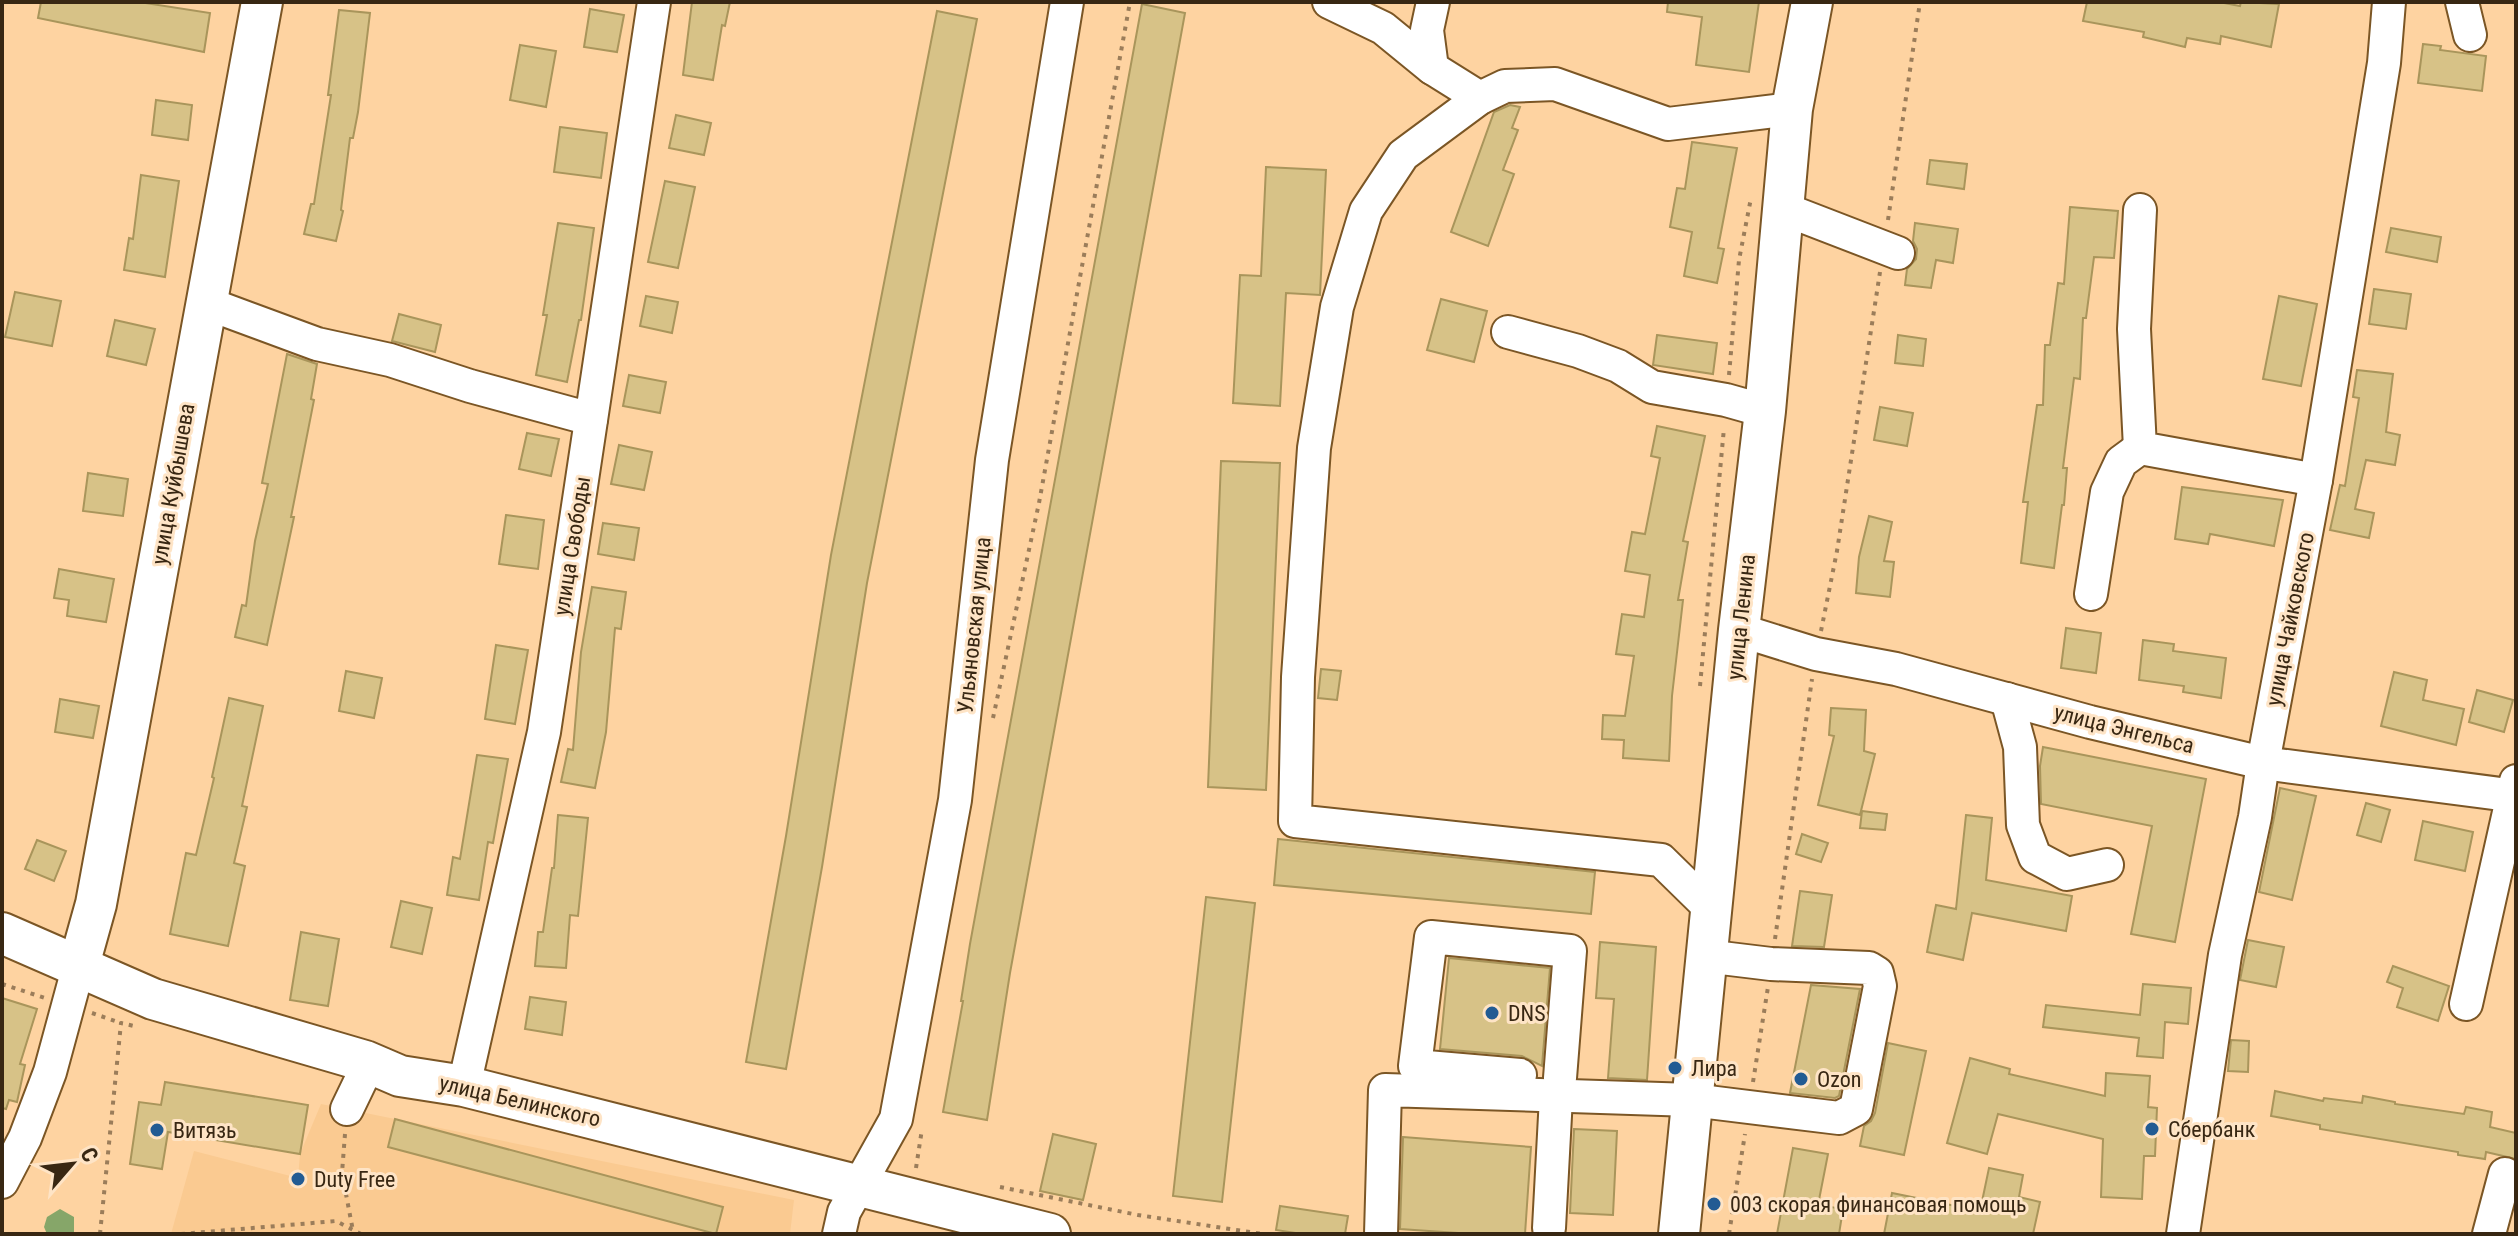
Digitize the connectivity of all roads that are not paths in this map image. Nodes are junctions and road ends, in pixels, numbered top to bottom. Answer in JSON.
{"nodes":[{"id":1,"x":262,"y":2,"type":"edge"},
{"id":2,"x":654,"y":2,"type":"edge"},
{"id":3,"x":1067,"y":2,"type":"edge"},
{"id":4,"x":1329,"y":2,"type":"edge"},
{"id":5,"x":1433,"y":2,"type":"edge"},
{"id":6,"x":1812,"y":2,"type":"edge"},
{"id":7,"x":2389,"y":2,"type":"edge"},
{"id":8,"x":2462,"y":2,"type":"edge"},
{"id":9,"x":2470,"y":35,"type":"dead end"},
{"id":10,"x":1432,"y":68,"type":"junction"},
{"id":11,"x":1480,"y":98,"type":"junction"},
{"id":12,"x":1792,"y":109,"type":"junction"},
{"id":13,"x":1784,"y":209,"type":"junction"},
{"id":14,"x":2140,"y":210,"type":"dead end"},
{"id":15,"x":1891,"y":250,"type":"road end"},
{"id":16,"x":206,"y":303,"type":"junction"},
{"id":17,"x":1508,"y":332,"type":"dead end"},
{"id":18,"x":1765,"y":411,"type":"junction"},
{"id":19,"x":591,"y":419,"type":"junction"},
{"id":20,"x":2140,"y":448,"type":"junction"},
{"id":21,"x":2316,"y":480,"type":"junction"},
{"id":22,"x":2091,"y":594,"type":"dead end"},
{"id":23,"x":1739,"y":630,"type":"junction"},
{"id":24,"x":2007,"y":699,"type":"junction"},
{"id":25,"x":2263,"y":763,"type":"junction"},
{"id":26,"x":2515,"y":791,"type":"edge"},
{"id":27,"x":2107,"y":865,"type":"dead end"},
{"id":28,"x":1710,"y":908,"type":"junction"},
{"id":29,"x":2,"y":933,"type":"edge"},
{"id":30,"x":1705,"y":956,"type":"junction"},
{"id":31,"x":79,"y":965,"type":"junction"},
{"id":32,"x":2466,"y":1004,"type":"dead end"},
{"id":33,"x":365,"y":1061,"type":"junction"},
{"id":34,"x":464,"y":1086,"type":"junction"},
{"id":35,"x":1558,"y":1087,"type":"junction"},
{"id":36,"x":1692,"y":1100,"type":"junction"},
{"id":37,"x":347,"y":1109,"type":"road end"},
{"id":38,"x":13,"y":1136,"type":"edge"},
{"id":39,"x":2505,"y":1174,"type":"dead end"},
{"id":40,"x":2,"y":1182,"type":"edge"},
{"id":41,"x":857,"y":1185,"type":"junction"},
{"id":42,"x":1549,"y":1228,"type":"dead end"},
{"id":43,"x":839,"y":1234,"type":"edge"},
{"id":44,"x":1050,"y":1234,"type":"edge"},
{"id":45,"x":1381,"y":1234,"type":"edge"},
{"id":46,"x":1679,"y":1234,"type":"edge"},
{"id":47,"x":2183,"y":1234,"type":"edge"},
{"id":48,"x":2489,"y":1234,"type":"edge"}],
"edges":[{"from":1,"to":16,"type":"main road","name":"улица Куйбышева"},
{"from":2,"to":19,"type":"street","name":"улица Свободы"},
{"from":3,"to":41,"type":"street","name":"Ульяновская улица"},
{"from":4,"to":10,"type":"street"},
{"from":5,"to":10,"type":"street"},
{"from":6,"to":12,"type":"main road","name":"улица Ленина"},
{"from":7,"to":21,"type":"street","name":"улица Чайковского"},
{"from":8,"to":9,"type":"street"},
{"from":10,"to":11,"type":"street"},
{"from":11,"to":12,"type":"street"},
{"from":11,"to":28,"type":"street"},
{"from":12,"to":13,"type":"main road","name":"улица Ленина"},
{"from":13,"to":15,"type":"street"},
{"from":13,"to":18,"type":"main road","name":"улица Ленина"},
{"from":14,"to":20,"type":"street"},
{"from":16,"to":19,"type":"street"},
{"from":16,"to":31,"type":"main road","name":"улица Куйбышева"},
{"from":17,"to":18,"type":"street"},
{"from":18,"to":23,"type":"main road","name":"улица Ленина"},
{"from":19,"to":34,"type":"street","name":"улица Свободы"},
{"from":20,"to":21,"type":"street"},
{"from":20,"to":22,"type":"street"},
{"from":21,"to":25,"type":"street","name":"улица Чайковского"},
{"from":23,"to":24,"type":"street","name":"улица Энгельса"},
{"from":23,"to":28,"type":"main road","name":"улица Ленина"},
{"from":24,"to":25,"type":"street","name":"улица Энгельса"},
{"from":24,"to":27,"type":"street"},
{"from":25,"to":26,"type":"street","name":"улица Энгельса"},
{"from":25,"to":47,"type":"street","name":"улица Чайковского"},
{"from":26,"to":32,"type":"street"},
{"from":28,"to":30,"type":"main road","name":"улица Ленина"},
{"from":29,"to":31,"type":"main road","name":"улица Белинского"},
{"from":30,"to":36,"type":"main road","name":"улица Ленина"},
{"from":30,"to":36,"type":"street"},
{"from":31,"to":33,"type":"main road","name":"улица Белинского"},
{"from":31,"to":38,"type":"street"},
{"from":33,"to":34,"type":"main road","name":"улица Белинского"},
{"from":33,"to":37,"type":"street"},
{"from":34,"to":41,"type":"main road","name":"улица Белинского"},
{"from":35,"to":35,"type":"street"},
{"from":35,"to":36,"type":"street"},
{"from":35,"to":42,"type":"street"},
{"from":35,"to":45,"type":"street"},
{"from":36,"to":46,"type":"main road","name":"улица Ленина"},
{"from":38,"to":40,"type":"street"},
{"from":39,"to":48,"type":"street"},
{"from":41,"to":43,"type":"street","name":"Ульяновская улица"},
{"from":41,"to":44,"type":"main road","name":"улица Белинского"}]}
